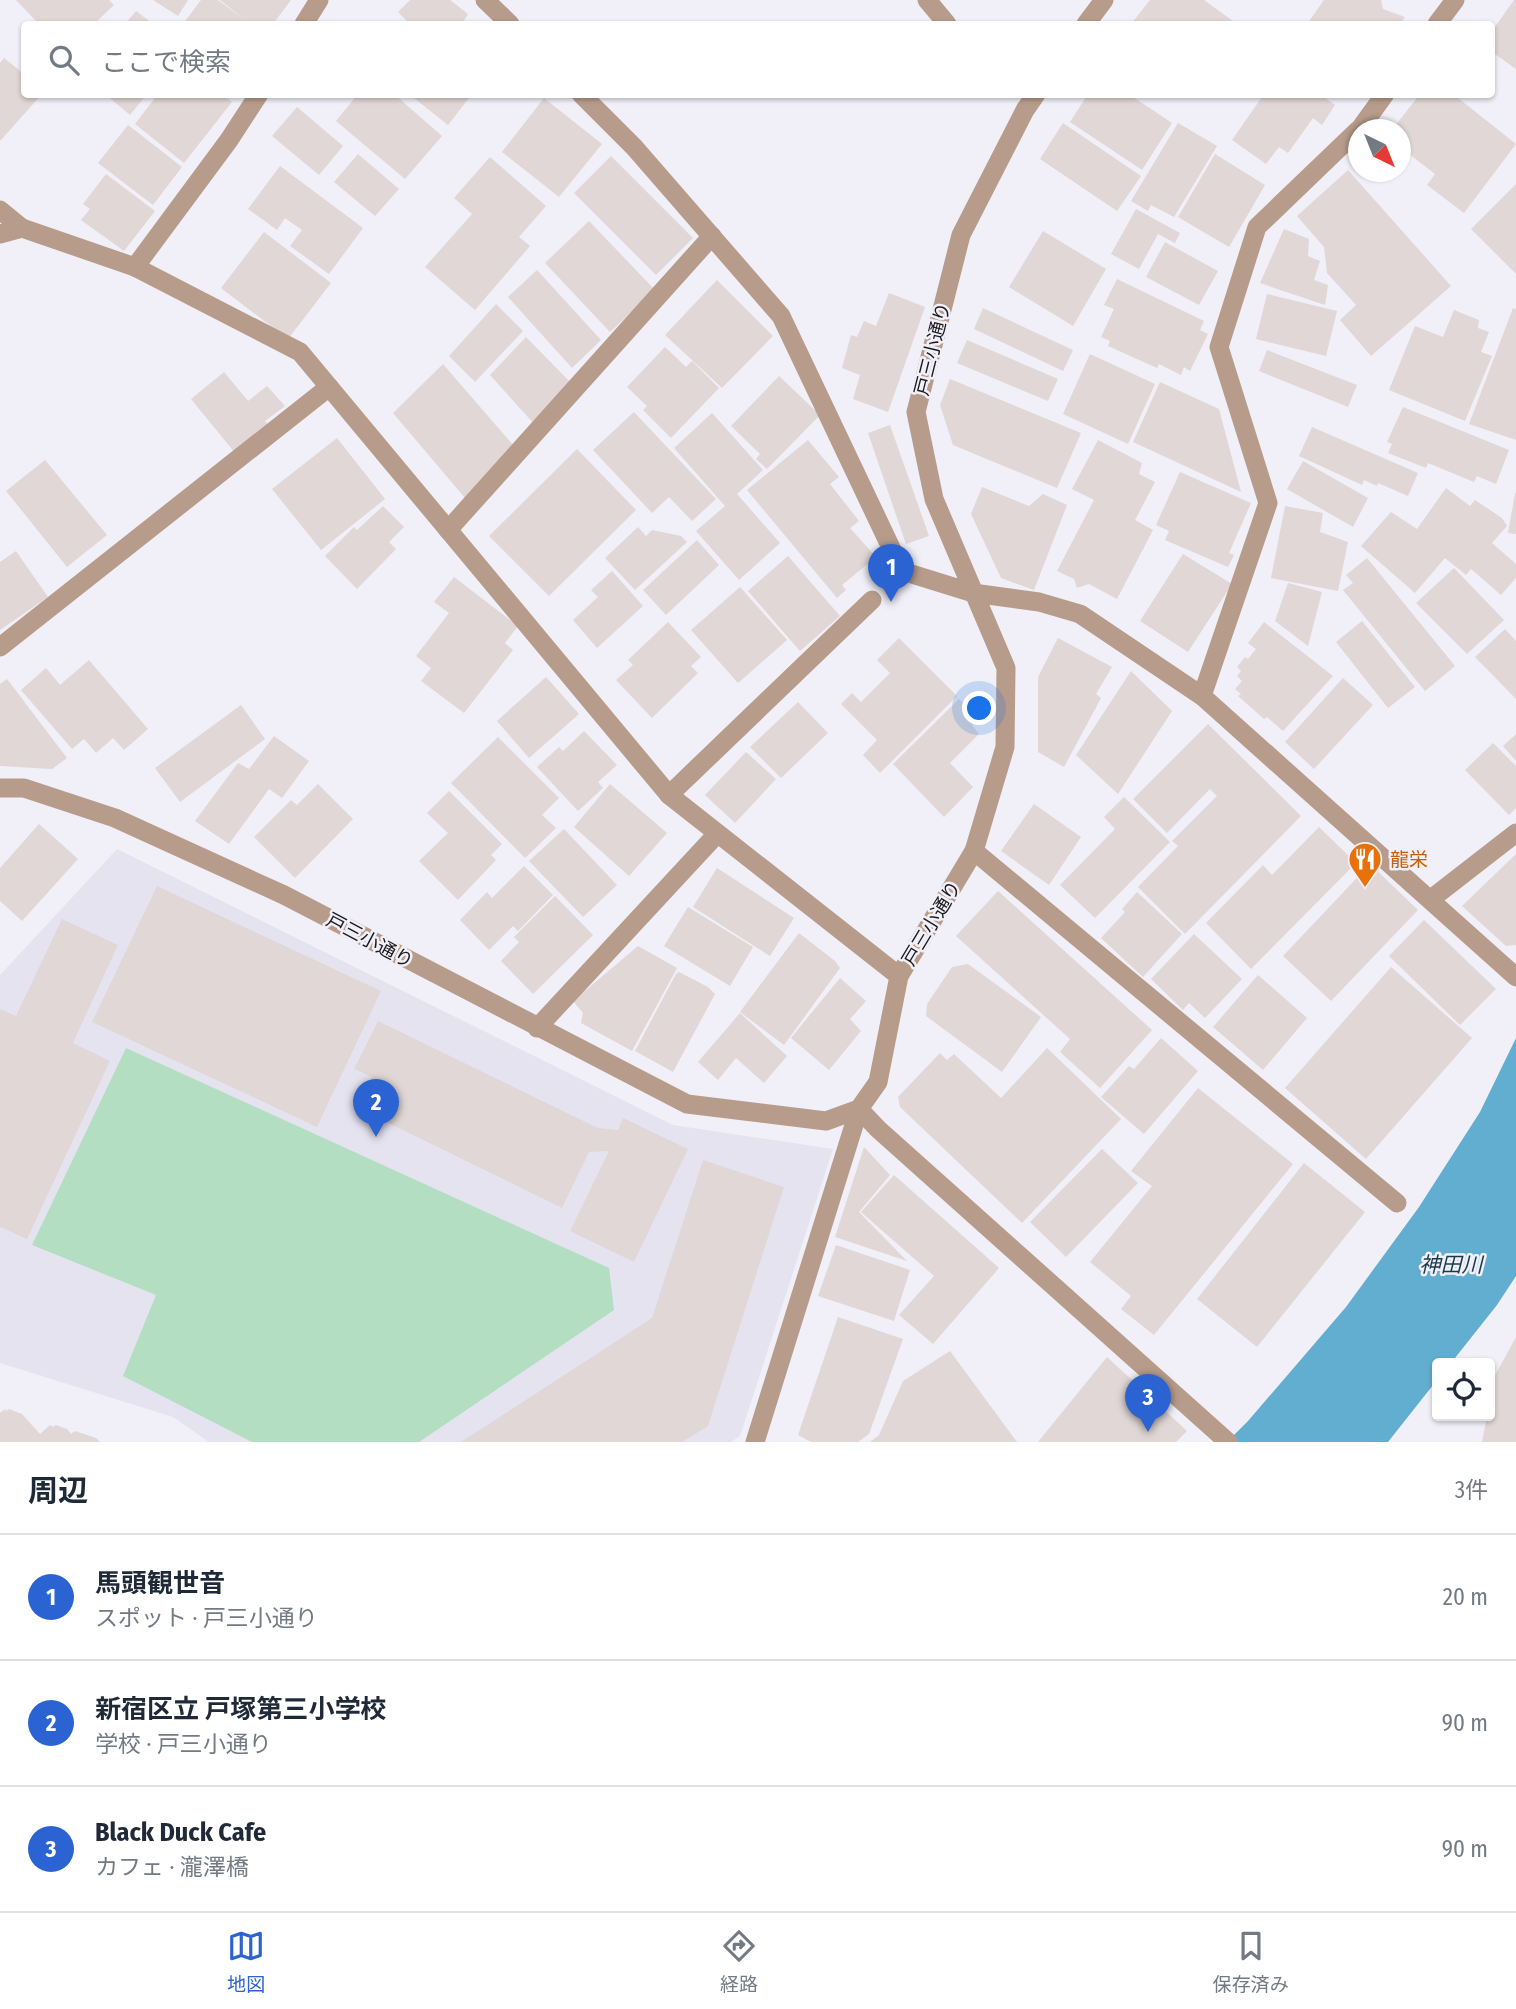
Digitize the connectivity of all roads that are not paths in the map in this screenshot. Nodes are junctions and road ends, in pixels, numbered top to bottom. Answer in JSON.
{"nodes":[{"id":1,"x":319,"y":0,"type":"edge"},
{"id":2,"x":485,"y":0,"type":"edge"},
{"id":3,"x":926,"y":0,"type":"edge"},
{"id":4,"x":1104,"y":0,"type":"edge"},
{"id":5,"x":1455,"y":0,"type":"edge"},
{"id":6,"x":306,"y":21,"type":"edge"},
{"id":7,"x":507,"y":21,"type":"edge"},
{"id":8,"x":944,"y":21,"type":"edge"},
{"id":9,"x":1088,"y":21,"type":"edge"},
{"id":10,"x":1439,"y":21,"type":"edge"},
{"id":11,"x":256,"y":98,"type":"edge"},
{"id":12,"x":585,"y":98,"type":"edge"},
{"id":13,"x":1033,"y":98,"type":"edge"},
{"id":14,"x":1382,"y":98,"type":"edge"},
{"id":15,"x":1367,"y":119,"type":"edge"},
{"id":16,"x":1348,"y":140,"type":"edge"},
{"id":17,"x":0,"y":210,"type":"edge"},
{"id":18,"x":22,"y":228,"type":"junction"},
{"id":19,"x":0,"y":234,"type":"edge"},
{"id":20,"x":712,"y":236,"type":"junction"},
{"id":21,"x":135,"y":267,"type":"junction"},
{"id":22,"x":330,"y":387,"type":"junction"},
{"id":23,"x":448,"y":530,"type":"junction"},
{"id":24,"x":973,"y":593,"type":"junction"},
{"id":25,"x":872,"y":600,"type":"dead end"},
{"id":26,"x":0,"y":647,"type":"edge"},
{"id":27,"x":1202,"y":696,"type":"junction"},
{"id":28,"x":0,"y":788,"type":"edge"},
{"id":29,"x":669,"y":795,"type":"junction"},
{"id":30,"x":1516,"y":833,"type":"edge"},
{"id":31,"x":716,"y":835,"type":"junction"},
{"id":32,"x":974,"y":851,"type":"junction"},
{"id":33,"x":1431,"y":899,"type":"junction"},
{"id":34,"x":899,"y":976,"type":"junction"},
{"id":35,"x":1516,"y":977,"type":"edge"},
{"id":36,"x":537,"y":1028,"type":"junction"},
{"id":37,"x":859,"y":1109,"type":"junction"},
{"id":38,"x":1397,"y":1203,"type":"dead end"},
{"id":39,"x":755,"y":1442,"type":"edge"},
{"id":40,"x":1228,"y":1442,"type":"edge"}],
"edges":[{"from":1,"to":6,"type":"street"},
{"from":2,"to":7,"type":"street"},
{"from":3,"to":8,"type":"street"},
{"from":4,"to":9,"type":"street"},
{"from":5,"to":10,"type":"street"},
{"from":11,"to":21,"type":"street"},
{"from":12,"to":20,"type":"street"},
{"from":13,"to":24,"type":"street","name":"戸三小通り"},
{"from":14,"to":15,"type":"street"},
{"from":16,"to":27,"type":"street"},
{"from":17,"to":18,"type":"street"},
{"from":18,"to":19,"type":"street"},
{"from":18,"to":21,"type":"street"},
{"from":20,"to":23,"type":"street"},
{"from":20,"to":24,"type":"street"},
{"from":21,"to":22,"type":"street"},
{"from":22,"to":23,"type":"street"},
{"from":22,"to":26,"type":"street"},
{"from":23,"to":29,"type":"street"},
{"from":24,"to":27,"type":"street"},
{"from":24,"to":32,"type":"street","name":"戸三小通り"},
{"from":25,"to":29,"type":"street"},
{"from":27,"to":33,"type":"street"},
{"from":28,"to":36,"type":"street","name":"戸三小通り"},
{"from":29,"to":31,"type":"street"},
{"from":30,"to":33,"type":"street"},
{"from":31,"to":34,"type":"street"},
{"from":31,"to":36,"type":"street"},
{"from":32,"to":34,"type":"street","name":"戸三小通り"},
{"from":32,"to":38,"type":"street"},
{"from":33,"to":35,"type":"street"},
{"from":34,"to":37,"type":"street","name":"戸三小通り"},
{"from":36,"to":37,"type":"street","name":"戸三小通り"},
{"from":37,"to":39,"type":"street"},
{"from":37,"to":40,"type":"street"}]}
